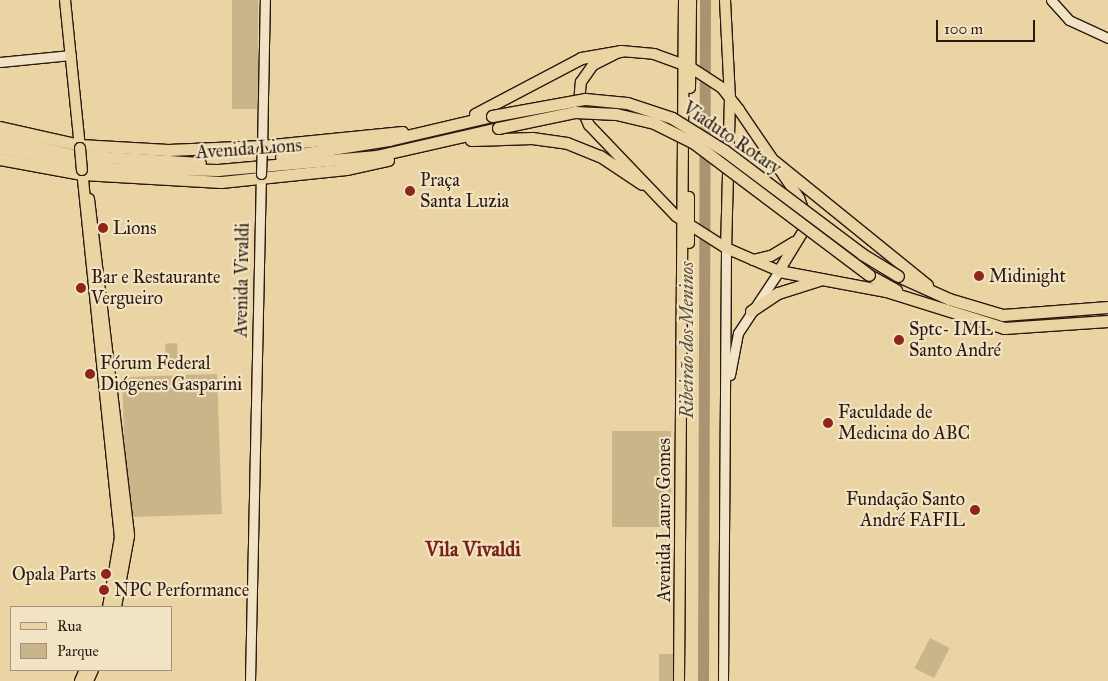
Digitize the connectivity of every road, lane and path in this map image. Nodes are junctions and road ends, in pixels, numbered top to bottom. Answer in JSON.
{"nodes":[{"id":1,"x":65,"y":0,"type":"edge"},
{"id":2,"x":265,"y":0,"type":"edge"},
{"id":3,"x":684,"y":0,"type":"edge"},
{"id":4,"x":691,"y":0,"type":"edge"},
{"id":5,"x":726,"y":0,"type":"edge"},
{"id":6,"x":1051,"y":0,"type":"edge"},
{"id":7,"x":1108,"y":38,"type":"edge"},
{"id":8,"x":621,"y":51,"type":"junction"},
{"id":9,"x":71,"y":55,"type":"junction"},
{"id":10,"x":0,"y":62,"type":"edge"},
{"id":11,"x":729,"y":66,"type":"junction"},
{"id":12,"x":690,"y":67,"type":"junction"},
{"id":13,"x":716,"y":83,"type":"junction"},
{"id":14,"x":730,"y":98,"type":"junction"},
{"id":15,"x":492,"y":116,"type":"joint"},
{"id":16,"x":464,"y":120,"type":"junction"},
{"id":17,"x":0,"y":127,"type":"edge"},
{"id":18,"x":498,"y":128,"type":"joint"},
{"id":19,"x":752,"y":129,"type":"junction"},
{"id":20,"x":422,"y":132,"type":"junction"},
{"id":21,"x":0,"y":136,"type":"edge"},
{"id":22,"x":730,"y":136,"type":"junction"},
{"id":23,"x":459,"y":139,"type":"junction"},
{"id":24,"x":427,"y":145,"type":"junction"},
{"id":25,"x":80,"y":146,"type":"junction"},
{"id":26,"x":0,"y":148,"type":"edge"},
{"id":27,"x":262,"y":148,"type":"junction"},
{"id":28,"x":0,"y":159,"type":"edge"},
{"id":29,"x":774,"y":161,"type":"junction"},
{"id":30,"x":82,"y":172,"type":"junction"},
{"id":31,"x":261,"y":177,"type":"junction"},
{"id":32,"x":642,"y":184,"type":"junction"},
{"id":33,"x":689,"y":224,"type":"junction"},
{"id":34,"x":800,"y":238,"type":"junction"},
{"id":35,"x":726,"y":248,"type":"junction"},
{"id":36,"x":752,"y":260,"type":"junction"},
{"id":37,"x":779,"y":271,"type":"junction"},
{"id":38,"x":824,"y":278,"type":"junction"},
{"id":39,"x":938,"y":294,"type":"junction"},
{"id":40,"x":917,"y":301,"type":"junction"},
{"id":41,"x":1107,"y":307,"type":"edge"},
{"id":42,"x":751,"y":311,"type":"junction"},
{"id":43,"x":1108,"y":321,"type":"edge"},
{"id":44,"x":725,"y":347,"type":"junction"},
{"id":45,"x":730,"y":361,"type":"junction"},
{"id":46,"x":725,"y":415,"type":"junction"},
{"id":47,"x":108,"y":606,"type":"edge"},
{"id":48,"x":116,"y":606,"type":"edge"},
{"id":49,"x":250,"y":681,"type":"edge"},
{"id":50,"x":678,"y":681,"type":"edge"},
{"id":51,"x":685,"y":681,"type":"edge"},
{"id":52,"x":724,"y":681,"type":"edge"}],
"edges":[{"from":1,"to":9,"type":"main road"},
{"from":2,"to":27,"type":"street","name":"Avenida Vivaldi"},
{"from":3,"to":12,"type":"main road","name":"Avenida Lauro Gomes"},
{"from":4,"to":12,"type":"main road","name":"Avenida Lauro Gomes"},
{"from":5,"to":11,"type":"main road"},
{"from":6,"to":7,"type":"street"},
{"from":8,"to":12,"type":"main road"},
{"from":8,"to":16,"type":"highway"},
{"from":8,"to":32,"type":"main road"},
{"from":9,"to":10,"type":"street"},
{"from":9,"to":25,"type":"main road"},
{"from":11,"to":13,"type":"main road"},
{"from":11,"to":14,"type":"main road"},
{"from":12,"to":13,"type":"main road"},
{"from":12,"to":33,"type":"main road","name":"Avenida Lauro Gomes"},
{"from":13,"to":14,"type":"main road"},
{"from":14,"to":19,"type":"main road"},
{"from":14,"to":22,"type":"main road"},
{"from":15,"to":16,"type":"highway","name":"Avenida Lions"},
{"from":15,"to":39,"type":"highway","name":"Viaduto Rotary","bridge":true},
{"from":16,"to":20,"type":"highway","name":"Avenida Lions"},
{"from":17,"to":25,"type":"highway"},
{"from":18,"to":23,"type":"highway","name":"Avenida Lions"},
{"from":18,"to":40,"type":"highway","name":"Viaduto Rotary","bridge":true},
{"from":19,"to":22,"type":"main road"},
{"from":19,"to":29,"type":"main road"},
{"from":20,"to":21,"type":"highway","name":"Avenida Lions"},
{"from":20,"to":27,"type":"highway"},
{"from":22,"to":35,"type":"main road"},
{"from":23,"to":24,"type":"highway","name":"Avenida Lions"},
{"from":23,"to":32,"type":"highway"},
{"from":24,"to":26,"type":"highway","name":"Avenida Lions"},
{"from":24,"to":31,"type":"highway"},
{"from":25,"to":27,"type":"highway"},
{"from":25,"to":30,"type":"main road","bridge":true},
{"from":27,"to":31,"type":"street","name":"Avenida Vivaldi","bridge":true},
{"from":28,"to":30,"type":"highway"},
{"from":29,"to":34,"type":"main road"},
{"from":29,"to":39,"type":"highway"},
{"from":30,"to":31,"type":"highway"},
{"from":30,"to":47,"type":"main road"},
{"from":30,"to":48,"type":"main road"},
{"from":31,"to":49,"type":"street","name":"Avenida Vivaldi"},
{"from":32,"to":33,"type":"main road"},
{"from":33,"to":35,"type":"main road"},
{"from":33,"to":50,"type":"main road","name":"Avenida Lauro Gomes"},
{"from":33,"to":51,"type":"main road","name":"Avenida Lauro Gomes"},
{"from":34,"to":36,"type":"main road"},
{"from":34,"to":37,"type":"main road"},
{"from":35,"to":36,"type":"main road"},
{"from":35,"to":44,"type":"street"},
{"from":36,"to":37,"type":"main road"},
{"from":37,"to":38,"type":"highway"},
{"from":37,"to":42,"type":"street"},
{"from":38,"to":40,"type":"highway"},
{"from":38,"to":42,"type":"highway"},
{"from":39,"to":41,"type":"highway"},
{"from":40,"to":43,"type":"highway"},
{"from":42,"to":45,"type":"street"},
{"from":44,"to":45,"type":"street"},
{"from":44,"to":46,"type":"street"},
{"from":45,"to":46,"type":"street"},
{"from":46,"to":52,"type":"street"}]}
